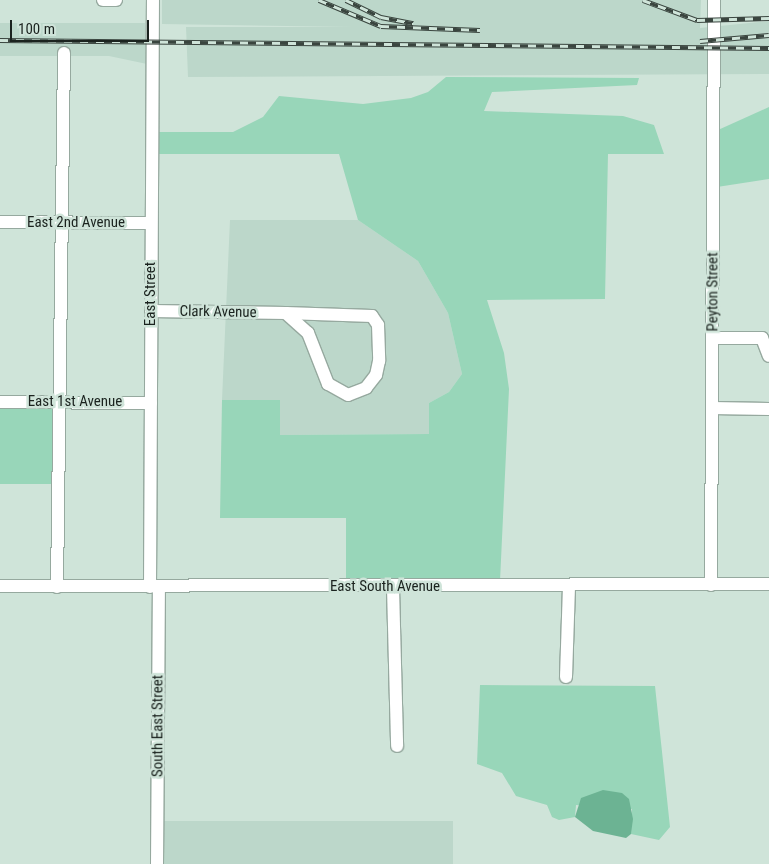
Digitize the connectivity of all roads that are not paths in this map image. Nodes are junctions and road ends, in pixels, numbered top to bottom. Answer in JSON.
{"nodes":[{"id":1,"x":103,"y":0,"type":"edge"},
{"id":2,"x":116,"y":0,"type":"edge"},
{"id":3,"x":153,"y":0,"type":"edge"},
{"id":4,"x":714,"y":0,"type":"edge"},
{"id":5,"x":64,"y":53,"type":"dead end"},
{"id":6,"x":0,"y":222,"type":"edge"},
{"id":7,"x":63,"y":223,"type":"junction"},
{"id":8,"x":152,"y":224,"type":"junction"},
{"id":9,"x":151,"y":311,"type":"junction"},
{"id":10,"x":286,"y":313,"type":"junction"},
{"id":11,"x":713,"y":338,"type":"junction"},
{"id":12,"x":769,"y":356,"type":"edge"},
{"id":13,"x":0,"y":402,"type":"edge"},
{"id":14,"x":62,"y":402,"type":"junction"},
{"id":15,"x":151,"y":403,"type":"junction"},
{"id":16,"x":712,"y":408,"type":"junction"},
{"id":17,"x":769,"y":410,"type":"edge"},
{"id":18,"x":769,"y":584,"type":"edge"},
{"id":19,"x":712,"y":585,"type":"junction"},
{"id":20,"x":0,"y":586,"type":"edge"},
{"id":21,"x":569,"y":586,"type":"junction"},
{"id":22,"x":57,"y":587,"type":"junction"},
{"id":23,"x":154,"y":587,"type":"junction"},
{"id":24,"x":393,"y":588,"type":"junction"},
{"id":25,"x":566,"y":677,"type":"dead end"},
{"id":26,"x":398,"y":746,"type":"dead end"},
{"id":27,"x":157,"y":864,"type":"edge"}],
"edges":[{"from":1,"to":2,"type":"street"},
{"from":3,"to":8,"type":"street","name":"East Street"},
{"from":4,"to":11,"type":"street","name":"Peyton Street"},
{"from":5,"to":7,"type":"street"},
{"from":6,"to":7,"type":"street","name":"East 2nd Avenue"},
{"from":7,"to":8,"type":"street","name":"East 2nd Avenue"},
{"from":7,"to":14,"type":"street"},
{"from":8,"to":9,"type":"street","name":"East Street"},
{"from":9,"to":10,"type":"street","name":"Clark Avenue"},
{"from":9,"to":15,"type":"street","name":"East Street"},
{"from":10,"to":10,"type":"street","name":"Clark Avenue"},
{"from":11,"to":12,"type":"street"},
{"from":11,"to":16,"type":"street","name":"Peyton Street"},
{"from":13,"to":14,"type":"street","name":"East 1st Avenue"},
{"from":14,"to":15,"type":"street","name":"East 1st Avenue"},
{"from":14,"to":22,"type":"street"},
{"from":15,"to":23,"type":"street","name":"East Street"},
{"from":16,"to":17,"type":"street"},
{"from":16,"to":19,"type":"street","name":"Peyton Street"},
{"from":18,"to":19,"type":"street","name":"East South Avenue"},
{"from":19,"to":21,"type":"street","name":"East South Avenue"},
{"from":20,"to":22,"type":"street","name":"East South Avenue"},
{"from":21,"to":24,"type":"street","name":"East South Avenue"},
{"from":21,"to":25,"type":"street"},
{"from":22,"to":23,"type":"street","name":"East South Avenue"},
{"from":23,"to":24,"type":"street","name":"East South Avenue"},
{"from":23,"to":27,"type":"street","name":"South East Street"},
{"from":24,"to":26,"type":"street"}]}
